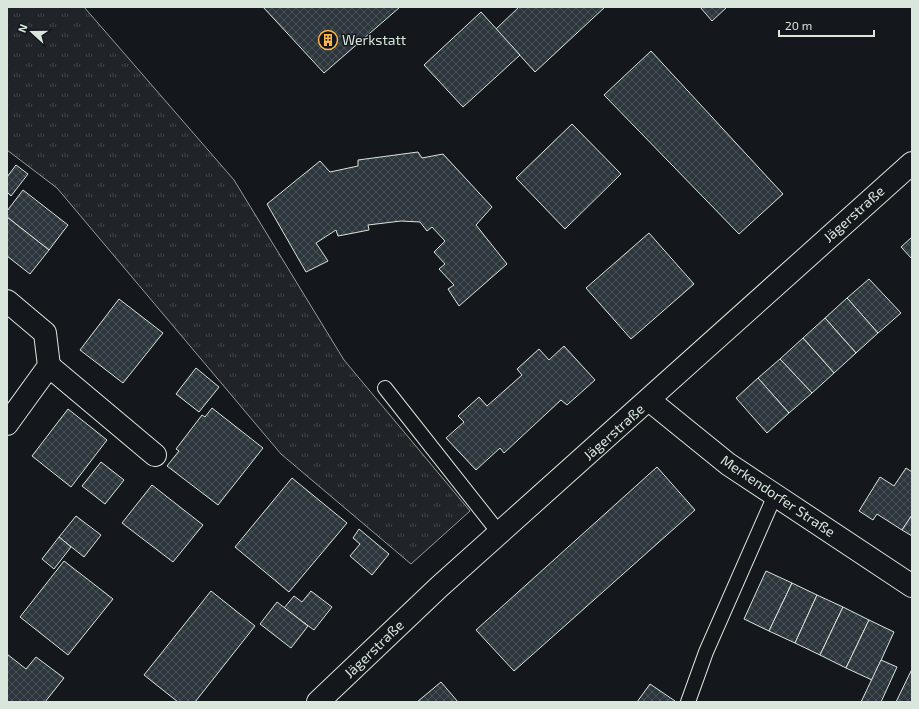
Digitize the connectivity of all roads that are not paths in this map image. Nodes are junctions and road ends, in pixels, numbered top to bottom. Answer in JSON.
{"nodes":[{"id":1,"x":912,"y":163,"type":"edge"},
{"id":2,"x":7,"y":301,"type":"edge"},
{"id":3,"x":49,"y":366,"type":"junction"},
{"id":4,"x":385,"y":388,"type":"dead end"},
{"id":5,"x":649,"y":400,"type":"junction"},
{"id":6,"x":7,"y":424,"type":"edge"},
{"id":7,"x":155,"y":454,"type":"dead end"},
{"id":8,"x":774,"y":495,"type":"junction"},
{"id":9,"x":500,"y":534,"type":"junction"},
{"id":10,"x":912,"y":586,"type":"edge"},
{"id":11,"x":318,"y":702,"type":"edge"},
{"id":12,"x":688,"y":702,"type":"edge"}],
"edges":[{"from":1,"to":5,"type":"street","name":"Jägerstraße"},
{"from":2,"to":3,"type":"street"},
{"from":3,"to":6,"type":"street"},
{"from":3,"to":7,"type":"street"},
{"from":4,"to":9,"type":"lane"},
{"from":5,"to":8,"type":"street","name":"Merkendorfer Straße"},
{"from":5,"to":9,"type":"street","name":"Jägerstraße"},
{"from":8,"to":10,"type":"street","name":"Merkendorfer Straße"},
{"from":8,"to":12,"type":"lane"},
{"from":9,"to":11,"type":"street","name":"Jägerstraße"}]}
